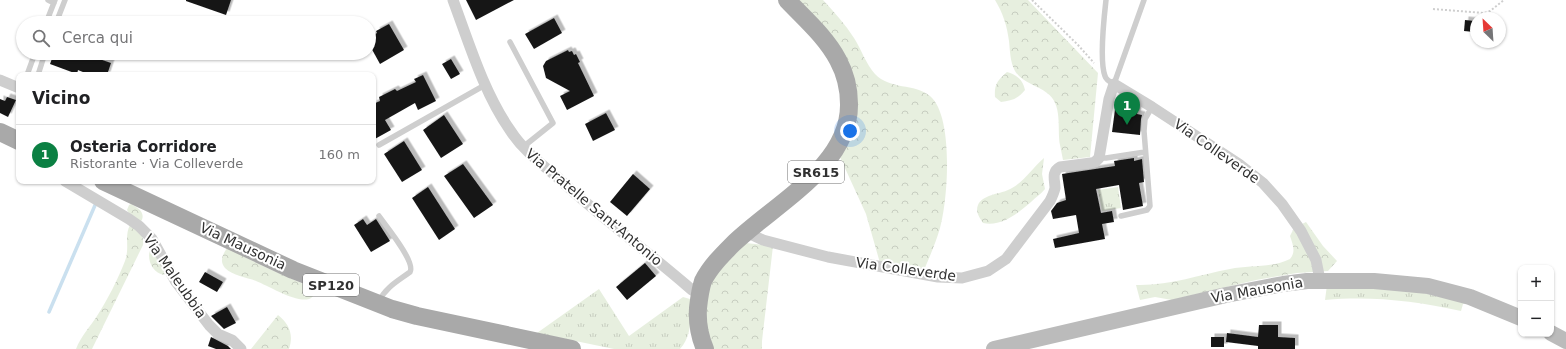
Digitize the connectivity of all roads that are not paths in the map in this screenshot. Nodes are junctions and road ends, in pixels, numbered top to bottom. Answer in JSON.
{"nodes":[{"id":1,"x":65,"y":0,"type":"edge"},
{"id":2,"x":453,"y":0,"type":"edge"},
{"id":3,"x":787,"y":0,"type":"edge"},
{"id":4,"x":1106,"y":0,"type":"edge"},
{"id":5,"x":1144,"y":0,"type":"edge"},
{"id":6,"x":52,"y":1,"type":"edge"},
{"id":7,"x":48,"y":16,"type":"edge"},
{"id":8,"x":59,"y":16,"type":"edge"},
{"id":9,"x":510,"y":42,"type":"dead end"},
{"id":10,"x":32,"y":60,"type":"edge"},
{"id":11,"x":43,"y":60,"type":"edge"},
{"id":12,"x":28,"y":72,"type":"edge"},
{"id":13,"x":39,"y":72,"type":"edge"},
{"id":14,"x":0,"y":80,"type":"edge"},
{"id":15,"x":1114,"y":84,"type":"junction"},
{"id":16,"x":486,"y":85,"type":"junction"},
{"id":17,"x":16,"y":87,"type":"edge"},
{"id":18,"x":1152,"y":106,"type":"junction"},
{"id":19,"x":0,"y":132,"type":"edge"},
{"id":20,"x":16,"y":140,"type":"edge"},
{"id":21,"x":379,"y":145,"type":"dead end"},
{"id":22,"x":524,"y":147,"type":"junction"},
{"id":23,"x":1145,"y":152,"type":"junction"},
{"id":24,"x":1099,"y":158,"type":"junction"},
{"id":25,"x":70,"y":184,"type":"edge"},
{"id":26,"x":109,"y":184,"type":"edge"},
{"id":27,"x":379,"y":216,"type":"dead end"},
{"id":28,"x":1121,"y":216,"type":"dead end"},
{"id":29,"x":746,"y":232,"type":"junction"},
{"id":30,"x":1320,"y":280,"type":"junction"},
{"id":31,"x":700,"y":293,"type":"junction"},
{"id":32,"x":378,"y":304,"type":"junction"},
{"id":33,"x":1518,"y":317,"type":"edge"},
{"id":34,"x":698,"y":324,"type":"junction"},
{"id":35,"x":241,"y":349,"type":"edge"},
{"id":36,"x":572,"y":349,"type":"edge"},
{"id":37,"x":692,"y":349,"type":"edge"},
{"id":38,"x":705,"y":349,"type":"edge"},
{"id":39,"x":994,"y":349,"type":"edge"}],
"edges":[{"from":1,"to":8,"type":"lane"},
{"from":2,"to":16,"type":"street","name":"Via Pratelle Sant'Antonio"},
{"from":3,"to":29,"type":"main road","number":"SR615"},
{"from":4,"to":15,"type":"lane","name":"Via Colleverde"},
{"from":5,"to":15,"type":"lane"},
{"from":6,"to":7,"type":"lane"},
{"from":9,"to":22,"type":"lane"},
{"from":10,"to":12,"type":"lane"},
{"from":11,"to":13,"type":"lane"},
{"from":14,"to":17,"type":"street"},
{"from":15,"to":18,"type":"street","name":"Via Colleverde"},
{"from":15,"to":24,"type":"street"},
{"from":16,"to":21,"type":"lane"},
{"from":16,"to":22,"type":"street","name":"Via Pratelle Sant'Antonio"},
{"from":18,"to":23,"type":"lane"},
{"from":18,"to":30,"type":"street","name":"Via Colleverde"},
{"from":19,"to":20,"type":"main road"},
{"from":22,"to":31,"type":"street","name":"Via Pratelle Sant'Antonio"},
{"from":23,"to":24,"type":"lane"},
{"from":23,"to":28,"type":"lane"},
{"from":24,"to":29,"type":"street","name":"Via Colleverde"},
{"from":25,"to":35,"type":"street","name":"Via Maleubbia"},
{"from":26,"to":32,"type":"main road","name":"Via Mausonia","number":"SP120"},
{"from":27,"to":32,"type":"lane"},
{"from":29,"to":31,"type":"main road","number":"SR615"},
{"from":30,"to":33,"type":"main road","name":"Via Mausonia"},
{"from":30,"to":39,"type":"main road","name":"Via Mausonia"},
{"from":31,"to":34,"type":"main road","number":"SR615"},
{"from":32,"to":36,"type":"main road","name":"Via Mausonia","number":"SP120"},
{"from":34,"to":37,"type":"main road","number":"SR615"},
{"from":34,"to":38,"type":"main road","number":"SR615"}]}
